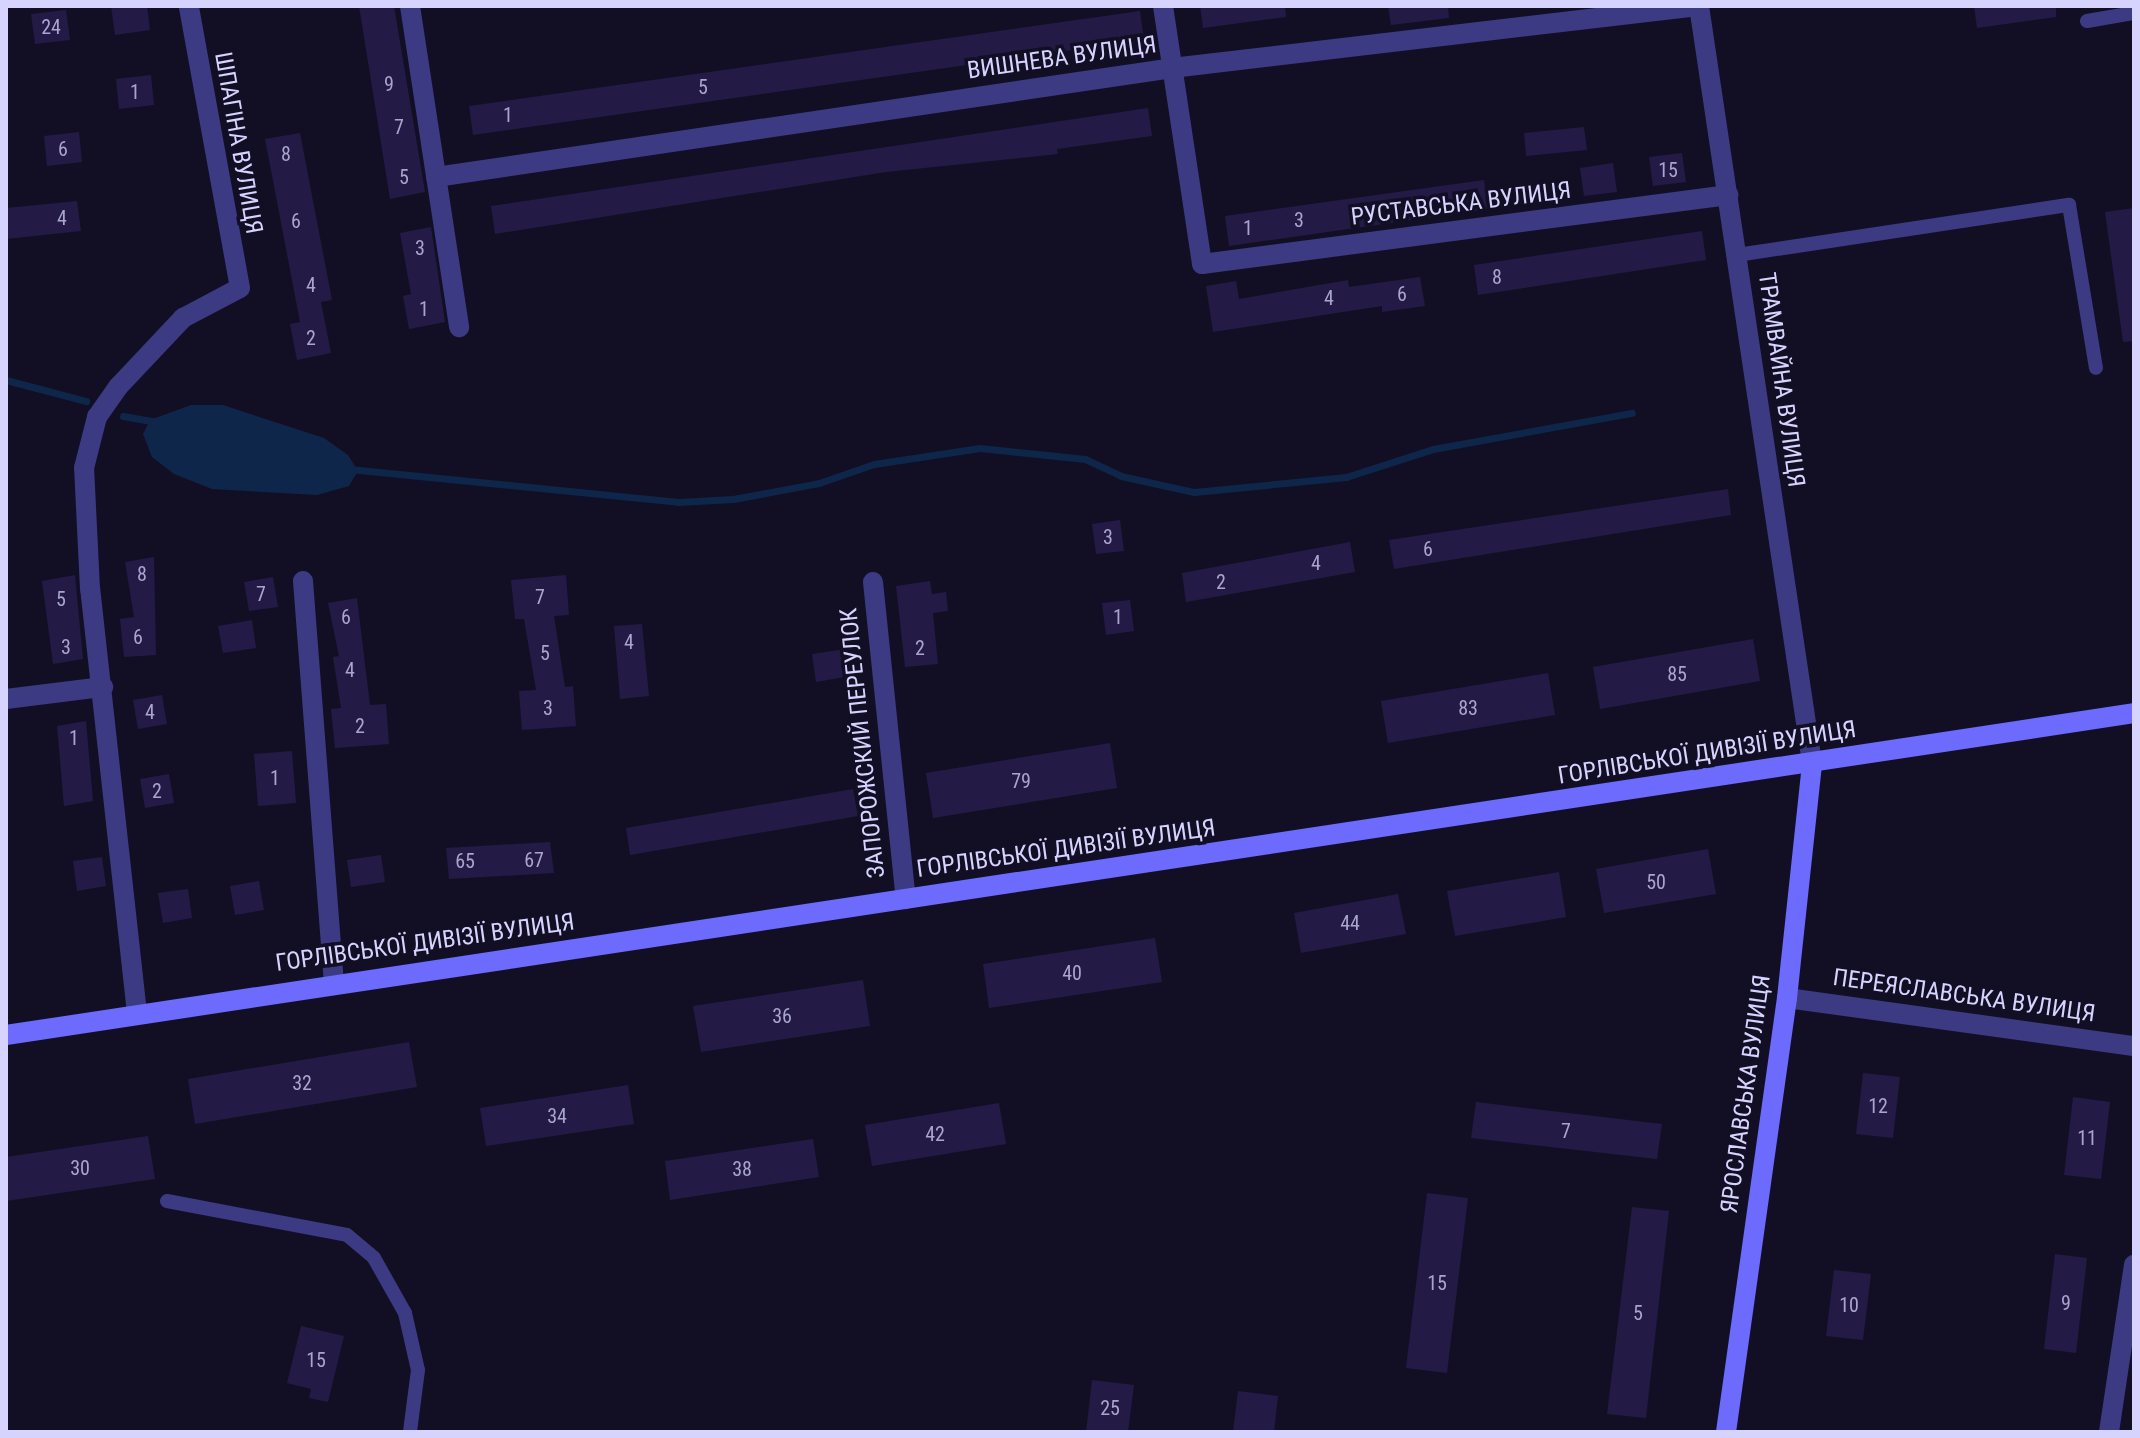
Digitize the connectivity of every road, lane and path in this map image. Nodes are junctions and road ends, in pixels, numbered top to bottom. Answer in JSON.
{"nodes":[{"id":1,"x":189,"y":6,"type":"edge"},
{"id":2,"x":410,"y":6,"type":"edge"},
{"id":3,"x":1163,"y":6,"type":"edge"},
{"id":4,"x":1699,"y":6,"type":"edge"},
{"id":5,"x":2134,"y":13,"type":"edge"},
{"id":6,"x":2087,"y":21,"type":"dead end"},
{"id":7,"x":1172,"y":68,"type":"junction"},
{"id":8,"x":436,"y":177,"type":"junction"},
{"id":9,"x":1728,"y":195,"type":"junction"},
{"id":10,"x":1737,"y":255,"type":"junction"},
{"id":11,"x":459,"y":327,"type":"dead end"},
{"id":12,"x":2096,"y":368,"type":"dead end"},
{"id":13,"x":303,"y":581,"type":"dead end"},
{"id":14,"x":873,"y":582,"type":"dead end"},
{"id":15,"x":103,"y":687,"type":"junction"},
{"id":16,"x":6,"y":699,"type":"edge"},
{"id":17,"x":2134,"y":713,"type":"edge"},
{"id":18,"x":1812,"y":763,"type":"junction"},
{"id":19,"x":906,"y":899,"type":"junction"},
{"id":20,"x":334,"y":982,"type":"junction"},
{"id":21,"x":1787,"y":998,"type":"junction"},
{"id":22,"x":137,"y":1013,"type":"junction"},
{"id":23,"x":6,"y":1035,"type":"edge"},
{"id":24,"x":2134,"y":1046,"type":"edge"},
{"id":25,"x":167,"y":1201,"type":"dead end"},
{"id":26,"x":2134,"y":1265,"type":"edge"},
{"id":27,"x":410,"y":1432,"type":"edge"},
{"id":28,"x":1726,"y":1432,"type":"edge"},
{"id":29,"x":2109,"y":1432,"type":"edge"}],
"edges":[{"from":1,"to":15,"type":"street","name":"ШПАГІНА ВУЛИЦЯ"},
{"from":2,"to":8,"type":"street"},
{"from":3,"to":7,"type":"street"},
{"from":4,"to":7,"type":"street","name":"ВИШНЕВА ВУЛИЦЯ"},
{"from":4,"to":9,"type":"street","name":"ТРАМВАЙНА ВУЛИЦЯ"},
{"from":5,"to":6,"type":"lane"},
{"from":7,"to":8,"type":"street","name":"ВИШНЕВА ВУЛИЦЯ"},
{"from":7,"to":9,"type":"street","name":"РУСТАВСЬКА ВУЛИЦЯ"},
{"from":8,"to":11,"type":"street"},
{"from":9,"to":10,"type":"street","name":"ТРАМВАЙНА ВУЛИЦЯ"},
{"from":10,"to":12,"type":"lane"},
{"from":10,"to":18,"type":"street","name":"ТРАМВАЙНА ВУЛИЦЯ"},
{"from":13,"to":20,"type":"street"},
{"from":14,"to":19,"type":"street","name":"ЗАПОРОЖСКИЙ ПЕРЕУЛОК"},
{"from":15,"to":16,"type":"street"},
{"from":15,"to":22,"type":"street"},
{"from":17,"to":18,"type":"main road","name":"ГОРЛІВСЬКОЇ ДИВІЗІЇ ВУЛИЦЯ"},
{"from":18,"to":19,"type":"main road","name":"ГОРЛІВСЬКОЇ ДИВІЗІЇ ВУЛИЦЯ"},
{"from":18,"to":21,"type":"main road","name":"ЯРОСЛАВСЬКА ВУЛИЦЯ"},
{"from":19,"to":20,"type":"main road","name":"ГОРЛІВСЬКОЇ ДИВІЗІЇ ВУЛИЦЯ"},
{"from":20,"to":22,"type":"main road","name":"ГОРЛІВСЬКОЇ ДИВІЗІЇ ВУЛИЦЯ"},
{"from":21,"to":24,"type":"street","name":"ПЕРЕЯСЛАВСЬКА ВУЛИЦЯ"},
{"from":21,"to":28,"type":"main road","name":"ЯРОСЛАВСЬКА ВУЛИЦЯ"},
{"from":22,"to":23,"type":"main road","name":"ГОРЛІВСЬКОЇ ДИВІЗІЇ ВУЛИЦЯ"},
{"from":25,"to":27,"type":"lane"},
{"from":26,"to":29,"type":"street"}]}
